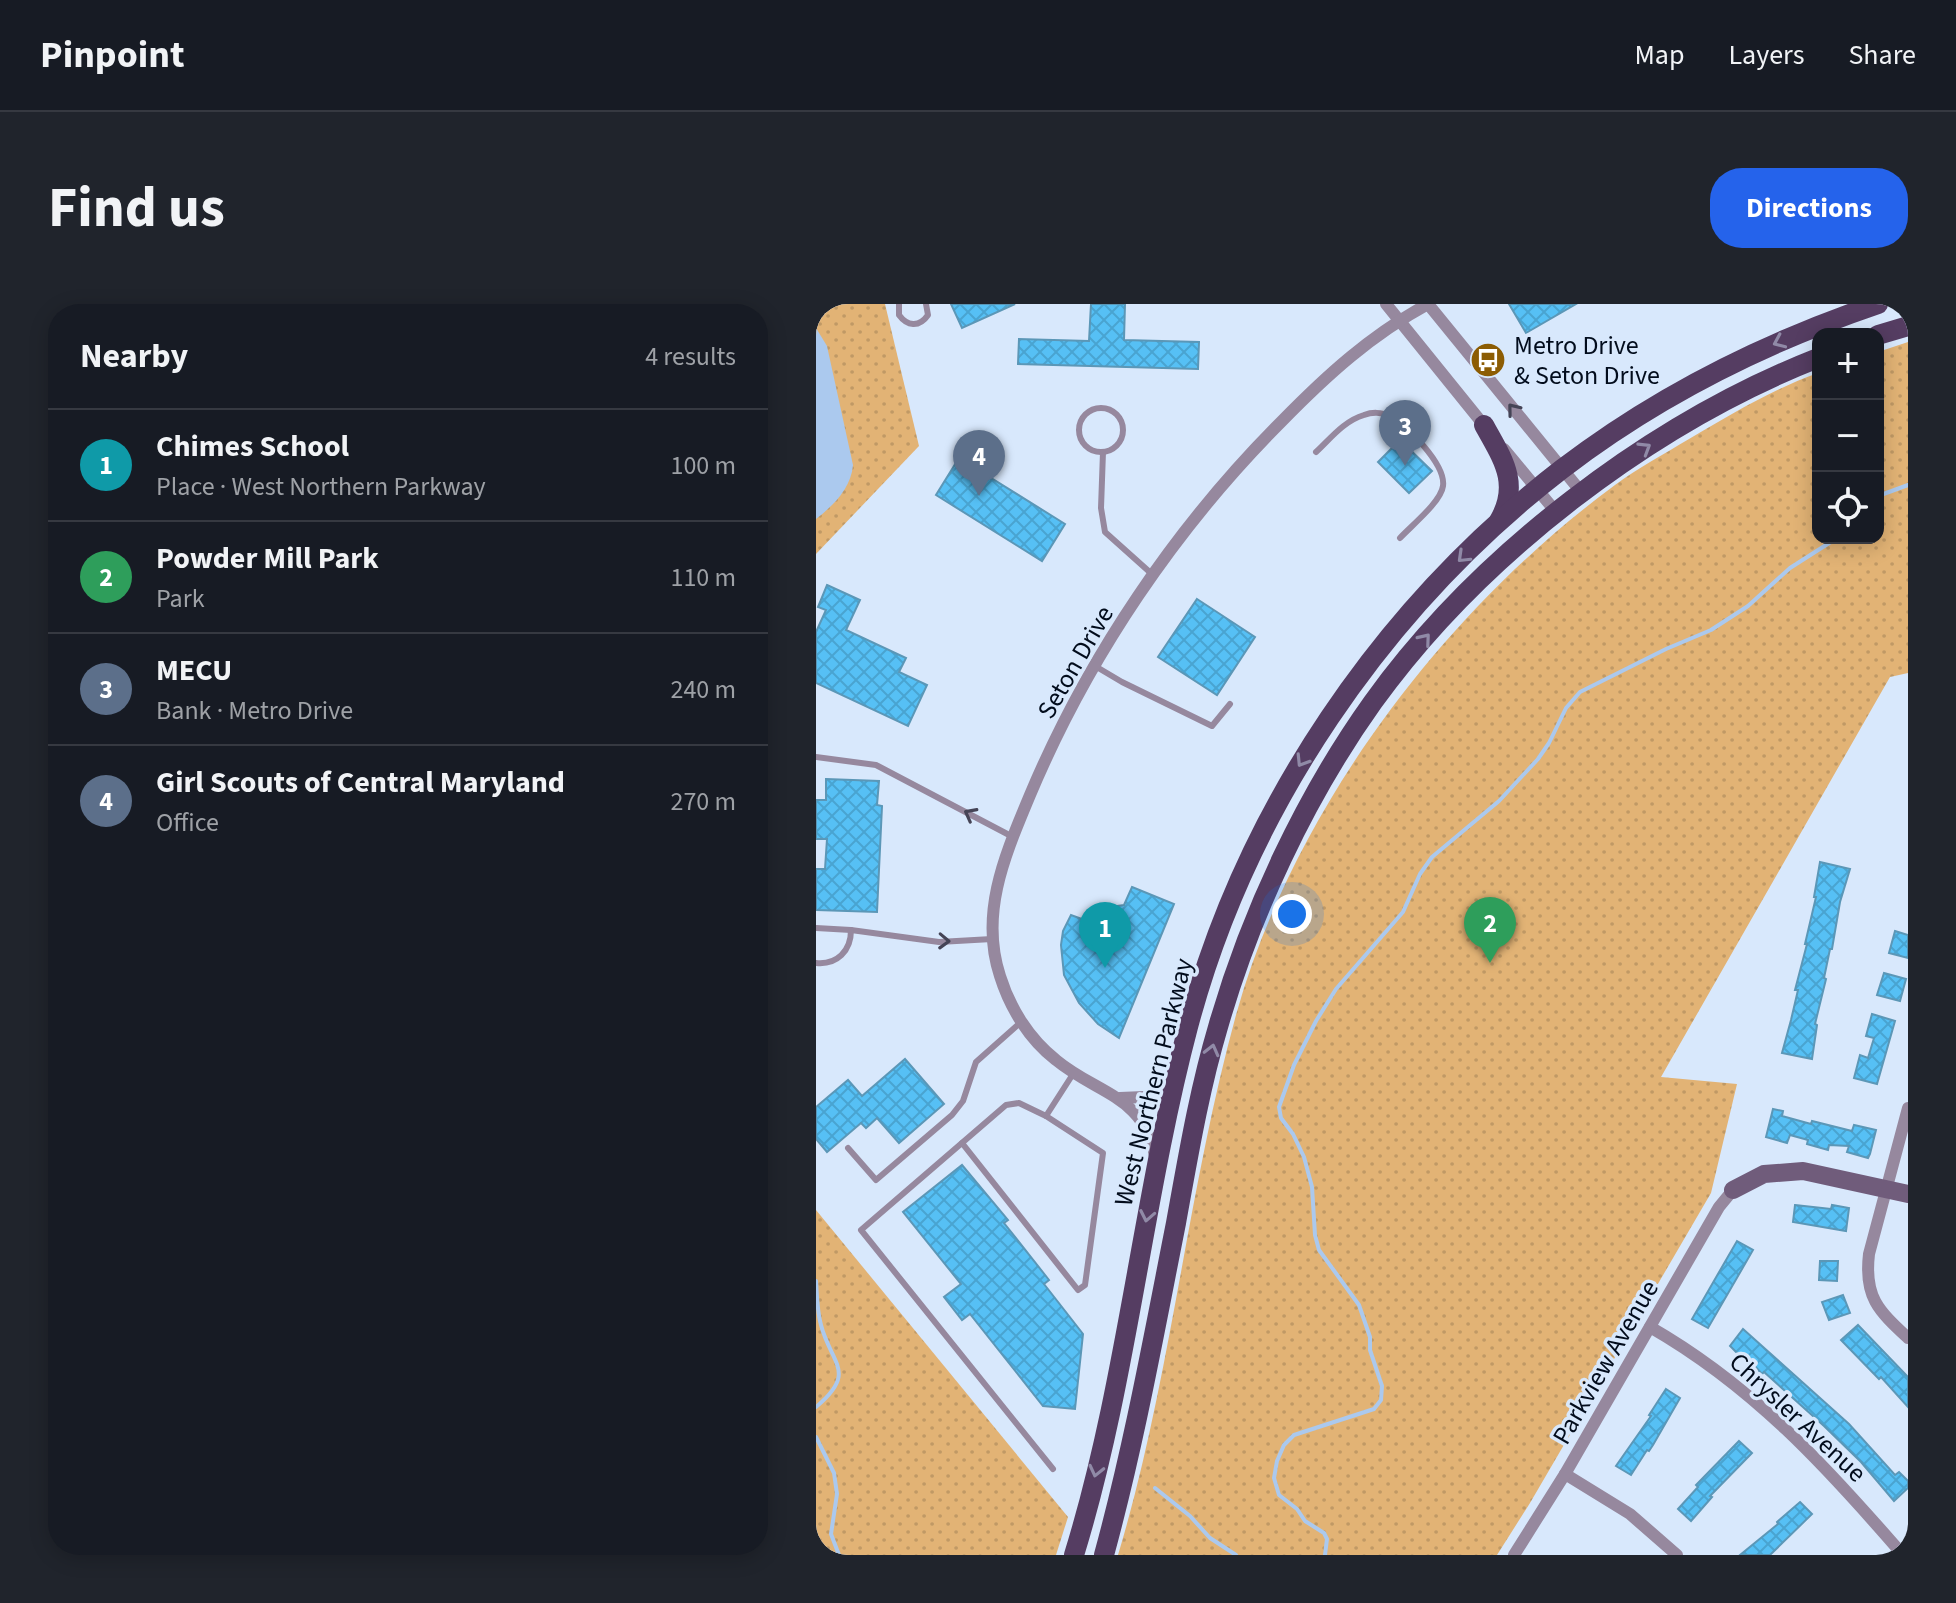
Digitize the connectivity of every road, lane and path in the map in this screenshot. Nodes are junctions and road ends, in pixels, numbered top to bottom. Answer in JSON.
{"nodes":[{"id":1,"x":899,"y":304,"type":"edge"},
{"id":2,"x":926,"y":304,"type":"edge"},
{"id":3,"x":1386,"y":304,"type":"edge"},
{"id":4,"x":1428,"y":304,"type":"edge"},
{"id":5,"x":1878,"y":304,"type":"edge"},
{"id":6,"x":1398,"y":321,"type":"junction"},
{"id":7,"x":1908,"y":326,"type":"edge"},
{"id":8,"x":1884,"y":333,"type":"edge"},
{"id":9,"x":1812,"y":361,"type":"edge"},
{"id":10,"x":1484,"y":425,"type":"junction"},
{"id":11,"x":1103,"y":452,"type":"junction"},
{"id":12,"x":1316,"y":452,"type":"dead end"},
{"id":13,"x":1563,"y":468,"type":"junction"},
{"id":14,"x":1537,"y":489,"type":"junction"},
{"id":15,"x":1582,"y":493,"type":"junction"},
{"id":16,"x":1556,"y":512,"type":"junction"},
{"id":17,"x":1496,"y":526,"type":"junction"},
{"id":18,"x":1400,"y":538,"type":"dead end"},
{"id":19,"x":1153,"y":575,"type":"junction"},
{"id":20,"x":1095,"y":666,"type":"junction"},
{"id":21,"x":1230,"y":704,"type":"dead end"},
{"id":22,"x":816,"y":757,"type":"edge"},
{"id":23,"x":1013,"y":837,"type":"junction"},
{"id":24,"x":816,"y":928,"type":"edge"},
{"id":25,"x":851,"y":930,"type":"junction"},
{"id":26,"x":992,"y":939,"type":"junction"},
{"id":27,"x":816,"y":963,"type":"edge"},
{"id":28,"x":1021,"y":1022,"type":"junction"},
{"id":29,"x":1073,"y":1074,"type":"junction"},
{"id":30,"x":1120,"y":1098,"type":"junction"},
{"id":31,"x":1169,"y":1106,"type":"junction"},
{"id":32,"x":1908,"y":1108,"type":"edge"},
{"id":33,"x":1046,"y":1116,"type":"junction"},
{"id":34,"x":1194,"y":1126,"type":"junction"},
{"id":35,"x":962,"y":1143,"type":"junction"},
{"id":36,"x":848,"y":1148,"type":"dead end"},
{"id":37,"x":1156,"y":1168,"type":"junction"},
{"id":38,"x":1886,"y":1187,"type":"junction"},
{"id":39,"x":1733,"y":1190,"type":"joint"},
{"id":40,"x":1908,"y":1194,"type":"edge"},
{"id":41,"x":1650,"y":1327,"type":"junction"},
{"id":42,"x":1908,"y":1338,"type":"edge"},
{"id":43,"x":1053,"y":1469,"type":"dead end"},
{"id":44,"x":1565,"y":1474,"type":"junction"},
{"id":45,"x":1074,"y":1555,"type":"edge"},
{"id":46,"x":1104,"y":1555,"type":"edge"},
{"id":47,"x":1514,"y":1555,"type":"edge"},
{"id":48,"x":1677,"y":1555,"type":"edge"},
{"id":49,"x":1903,"y":1555,"type":"edge"}],
"edges":[{"from":1,"to":2,"type":"lane"},
{"from":3,"to":6,"type":"street"},
{"from":4,"to":6,"type":"street","name":"Seton Drive"},
{"from":13,"to":4,"type":"street","one_way":true},
{"from":5,"to":13,"type":"main road","name":"West Northern Parkway","one_way":true},
{"from":6,"to":10,"type":"street"},
{"from":6,"to":19,"type":"street","name":"Seton Drive"},
{"from":7,"to":8,"type":"main road"},
{"from":15,"to":9,"type":"main road","name":"West Northern Parkway","one_way":true},
{"from":10,"to":14,"type":"street"},
{"from":10,"to":17,"type":"main road"},
{"from":11,"to":11,"type":"lane"},
{"from":11,"to":19,"type":"lane"},
{"from":12,"to":18,"type":"lane"},
{"from":13,"to":14,"type":"main road","name":"West Northern Parkway"},
{"from":13,"to":15,"type":"street"},
{"from":14,"to":16,"type":"street"},
{"from":14,"to":17,"type":"main road","name":"West Northern Parkway"},
{"from":15,"to":16,"type":"main road","name":"West Northern Parkway"},
{"from":34,"to":16,"type":"main road","name":"West Northern Parkway","one_way":true},
{"from":17,"to":31,"type":"main road","name":"West Northern Parkway","one_way":true},
{"from":19,"to":20,"type":"street","name":"Seton Drive"},
{"from":20,"to":21,"type":"lane"},
{"from":20,"to":23,"type":"street","name":"Seton Drive"},
{"from":23,"to":22,"type":"lane","one_way":true},
{"from":23,"to":26,"type":"street","name":"Seton Drive"},
{"from":24,"to":25,"type":"lane"},
{"from":25,"to":26,"type":"lane","one_way":true},
{"from":25,"to":27,"type":"lane"},
{"from":26,"to":28,"type":"street","name":"Seton Drive"},
{"from":28,"to":29,"type":"street","name":"Seton Drive"},
{"from":28,"to":36,"type":"lane"},
{"from":29,"to":30,"type":"street","name":"Seton Drive"},
{"from":29,"to":33,"type":"lane"},
{"from":30,"to":31,"type":"street","name":"Seton Drive"},
{"from":30,"to":37,"type":"street","name":"Seton Drive"},
{"from":31,"to":34,"type":"main road"},
{"from":31,"to":37,"type":"main road","name":"West Northern Parkway"},
{"from":32,"to":38,"type":"street"},
{"from":33,"to":35,"type":"lane"},
{"from":33,"to":35,"type":"lane"},
{"from":34,"to":46,"type":"main road","name":"West Northern Parkway"},
{"from":35,"to":43,"type":"lane"},
{"from":37,"to":45,"type":"main road","name":"West Northern Parkway","one_way":true},
{"from":38,"to":39,"type":"street"},
{"from":38,"to":40,"type":"street"},
{"from":38,"to":42,"type":"street"},
{"from":39,"to":41,"type":"street","name":"Parkview Avenue"},
{"from":41,"to":44,"type":"street","name":"Parkview Avenue"},
{"from":41,"to":49,"type":"street","name":"Chrysler Avenue"},
{"from":44,"to":47,"type":"street","name":"Parkview Avenue"},
{"from":44,"to":48,"type":"street"}]}
